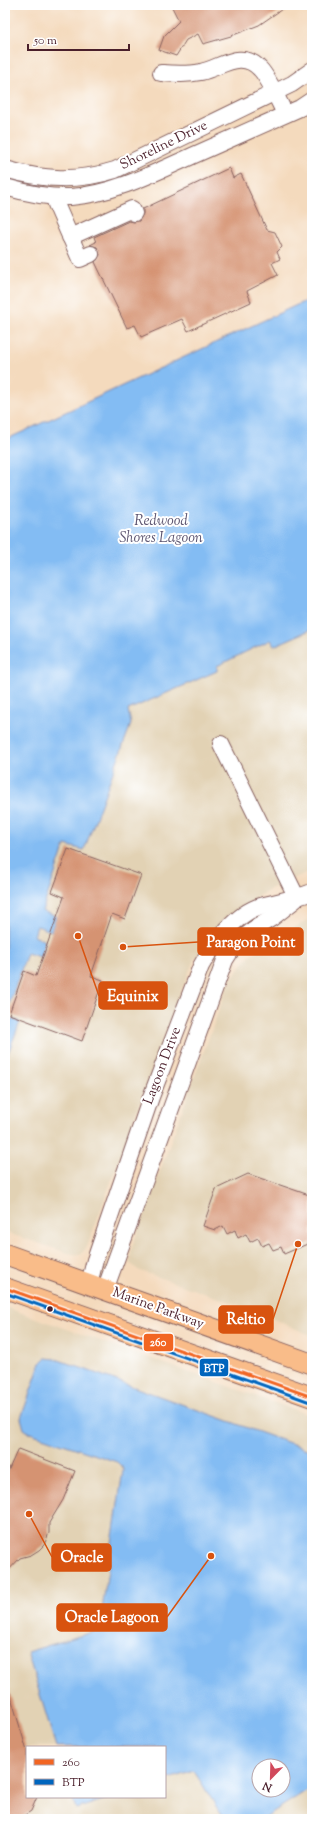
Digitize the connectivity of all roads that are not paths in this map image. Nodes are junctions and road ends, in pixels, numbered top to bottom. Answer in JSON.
{"nodes":[{"id":1,"x":312,"y":70,"type":"edge"},
{"id":2,"x":162,"y":73,"type":"dead end"},
{"id":3,"x":274,"y":93,"type":"junction"},
{"id":4,"x":312,"y":100,"type":"edge"},
{"id":5,"x":285,"y":114,"type":"junction"},
{"id":6,"x":5,"y":170,"type":"edge"},
{"id":7,"x":5,"y":186,"type":"edge"},
{"id":8,"x":54,"y":197,"type":"junction"},
{"id":9,"x":134,"y":213,"type":"dead end"},
{"id":10,"x":70,"y":236,"type":"junction"},
{"id":11,"x":91,"y":254,"type":"dead end"},
{"id":12,"x":220,"y":744,"type":"dead end"},
{"id":13,"x":305,"y":895,"type":"edge"},
{"id":14,"x":5,"y":1254,"type":"edge"},
{"id":15,"x":97,"y":1287,"type":"junction"},
{"id":16,"x":5,"y":1288,"type":"edge"},
{"id":17,"x":312,"y":1364,"type":"edge"},
{"id":18,"x":312,"y":1398,"type":"edge"}],
"edges":[{"from":1,"to":3,"type":"street","name":"Shoreline Drive"},
{"from":2,"to":3,"type":"street"},
{"from":3,"to":5,"type":"street"},
{"from":3,"to":6,"type":"street","name":"Shoreline Drive"},
{"from":4,"to":5,"type":"street","name":"Shoreline Drive"},
{"from":5,"to":8,"type":"street","name":"Shoreline Drive"},
{"from":7,"to":8,"type":"street","name":"Shoreline Drive"},
{"from":8,"to":10,"type":"street"},
{"from":9,"to":10,"type":"street"},
{"from":10,"to":11,"type":"street"},
{"from":12,"to":13,"type":"street"},
{"from":13,"to":15,"type":"street","name":"Lagoon Drive"},
{"from":13,"to":15,"type":"street","name":"Lagoon Drive"},
{"from":14,"to":15,"type":"main road","name":"Marine Parkway"},
{"from":15,"to":17,"type":"main road","name":"Marine Parkway"},
{"from":16,"to":18,"type":"main road"}]}
